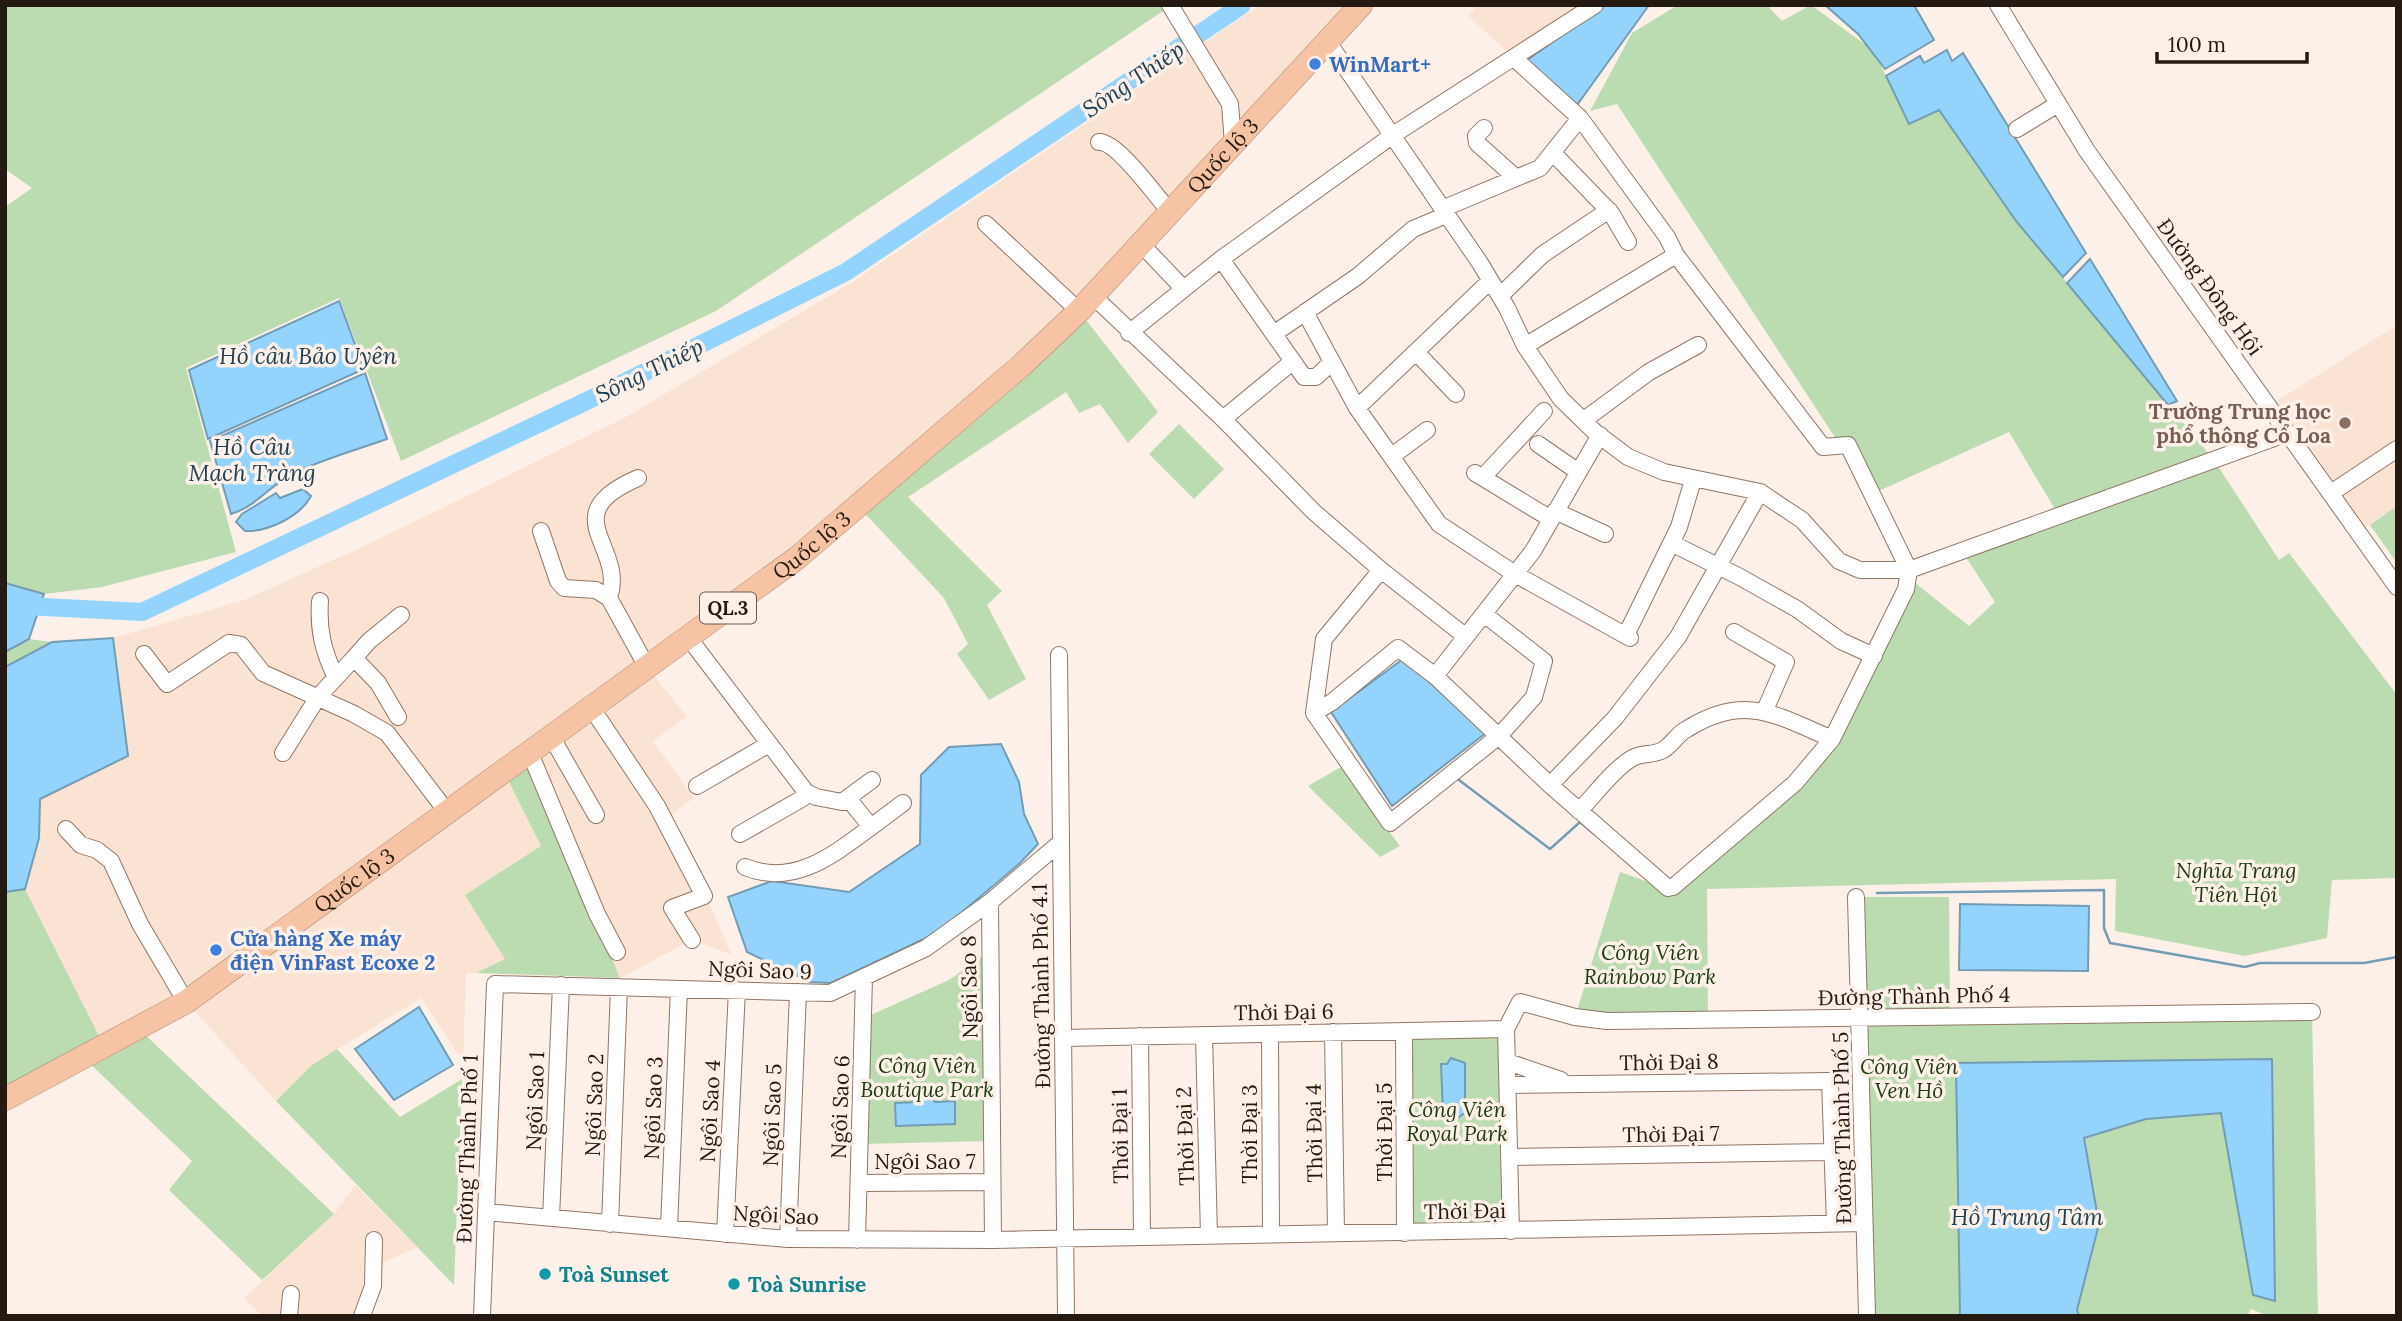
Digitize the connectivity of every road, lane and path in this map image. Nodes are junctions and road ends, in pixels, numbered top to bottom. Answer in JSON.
{"nodes":[{"id":1,"x":1361,"y":5,"type":"edge"},
{"id":2,"x":1595,"y":5,"type":"edge"},
{"id":3,"x":1998,"y":5,"type":"edge"},
{"id":4,"x":1171,"y":6,"type":"edge"},
{"id":5,"x":1328,"y":42,"type":"junction"},
{"id":6,"x":1514,"y":58,"type":"junction"},
{"id":7,"x":1230,"y":104,"type":"junction"},
{"id":8,"x":2058,"y":104,"type":"junction"},
{"id":9,"x":1261,"y":114,"type":"junction"},
{"id":10,"x":1580,"y":118,"type":"junction"},
{"id":11,"x":1484,"y":128,"type":"dead end"},
{"id":12,"x":2017,"y":130,"type":"dead end"},
{"id":13,"x":1393,"y":135,"type":"junction"},
{"id":14,"x":1099,"y":142,"type":"dead end"},
{"id":15,"x":1233,"y":144,"type":"junction"},
{"id":16,"x":1553,"y":153,"type":"junction"},
{"id":17,"x":1515,"y":177,"type":"junction"},
{"id":18,"x":1609,"y":210,"type":"junction"},
{"id":19,"x":1170,"y":212,"type":"junction"},
{"id":20,"x":1444,"y":212,"type":"junction"},
{"id":21,"x":986,"y":224,"type":"dead end"},
{"id":22,"x":1628,"y":242,"type":"dead end"},
{"id":23,"x":1141,"y":244,"type":"junction"},
{"id":24,"x":1675,"y":256,"type":"junction"},
{"id":25,"x":1221,"y":259,"type":"junction"},
{"id":26,"x":1490,"y":281,"type":"junction"},
{"id":27,"x":1183,"y":288,"type":"junction"},
{"id":28,"x":1500,"y":296,"type":"junction"},
{"id":29,"x":1086,"y":304,"type":"junction"},
{"id":30,"x":1305,"y":312,"type":"junction"},
{"id":31,"x":1129,"y":333,"type":"junction"},
{"id":32,"x":1275,"y":333,"type":"junction"},
{"id":33,"x":1698,"y":345,"type":"dead end"},
{"id":34,"x":1525,"y":346,"type":"junction"},
{"id":35,"x":1417,"y":353,"type":"junction"},
{"id":36,"x":1292,"y":362,"type":"junction"},
{"id":37,"x":1332,"y":362,"type":"junction"},
{"id":38,"x":1456,"y":394,"type":"dead end"},
{"id":39,"x":1357,"y":408,"type":"junction"},
{"id":40,"x":1544,"y":411,"type":"dead end"},
{"id":41,"x":1223,"y":419,"type":"junction"},
{"id":42,"x":1584,"y":420,"type":"junction"},
{"id":43,"x":1427,"y":430,"type":"dead end"},
{"id":44,"x":2288,"y":433,"type":"junction"},
{"id":45,"x":1600,"y":435,"type":"junction"},
{"id":46,"x":1538,"y":444,"type":"dead end"},
{"id":47,"x":2397,"y":449,"type":"edge"},
{"id":48,"x":1392,"y":456,"type":"junction"},
{"id":49,"x":1577,"y":471,"type":"junction"},
{"id":50,"x":638,"y":478,"type":"dead end"},
{"id":51,"x":1693,"y":480,"type":"junction"},
{"id":52,"x":1760,"y":492,"type":"junction"},
{"id":53,"x":2332,"y":493,"type":"junction"},
{"id":54,"x":1553,"y":515,"type":"junction"},
{"id":55,"x":541,"y":531,"type":"dead end"},
{"id":56,"x":1605,"y":534,"type":"dead end"},
{"id":57,"x":1671,"y":543,"type":"junction"},
{"id":58,"x":1718,"y":566,"type":"junction"},
{"id":59,"x":1381,"y":570,"type":"junction"},
{"id":60,"x":1909,"y":570,"type":"junction"},
{"id":61,"x":1515,"y":574,"type":"junction"},
{"id":62,"x":2397,"y":587,"type":"edge"},
{"id":63,"x":609,"y":598,"type":"junction"},
{"id":64,"x":320,"y":601,"type":"dead end"},
{"id":65,"x":1484,"y":614,"type":"junction"},
{"id":66,"x":401,"y":615,"type":"dead end"},
{"id":67,"x":1734,"y":632,"type":"dead end"},
{"id":68,"x":1465,"y":636,"type":"junction"},
{"id":69,"x":688,"y":637,"type":"junction"},
{"id":70,"x":144,"y":654,"type":"dead end"},
{"id":71,"x":1059,"y":655,"type":"dead end"},
{"id":72,"x":1874,"y":656,"type":"junction"},
{"id":73,"x":354,"y":658,"type":"junction"},
{"id":74,"x":647,"y":667,"type":"junction"},
{"id":75,"x":335,"y":676,"type":"junction"},
{"id":76,"x":1435,"y":676,"type":"junction"},
{"id":77,"x":318,"y":697,"type":"junction"},
{"id":78,"x":591,"y":707,"type":"junction"},
{"id":79,"x":1765,"y":710,"type":"junction"},
{"id":80,"x":1314,"y":713,"type":"junction"},
{"id":81,"x":398,"y":717,"type":"dead end"},
{"id":82,"x":551,"y":736,"type":"junction"},
{"id":83,"x":1499,"y":736,"type":"junction"},
{"id":84,"x":1832,"y":739,"type":"junction"},
{"id":85,"x":769,"y":744,"type":"junction"},
{"id":86,"x":283,"y":753,"type":"dead end"},
{"id":87,"x":530,"y":753,"type":"junction"},
{"id":88,"x":872,"y":780,"type":"dead end"},
{"id":89,"x":1550,"y":785,"type":"junction"},
{"id":90,"x":697,"y":786,"type":"dead end"},
{"id":91,"x":806,"y":792,"type":"junction"},
{"id":92,"x":842,"y":802,"type":"junction"},
{"id":93,"x":903,"y":803,"type":"dead end"},
{"id":94,"x":1579,"y":811,"type":"junction"},
{"id":95,"x":447,"y":812,"type":"junction"},
{"id":96,"x":596,"y":814,"type":"dead end"},
{"id":97,"x":871,"y":827,"type":"junction"},
{"id":98,"x":66,"y":829,"type":"dead end"},
{"id":99,"x":740,"y":834,"type":"dead end"},
{"id":100,"x":1061,"y":842,"type":"junction"},
{"id":101,"x":745,"y":867,"type":"dead end"},
{"id":102,"x":1856,"y":897,"type":"dead end"},
{"id":103,"x":990,"y":902,"type":"junction"},
{"id":104,"x":692,"y":940,"type":"dead end"},
{"id":105,"x":617,"y":952,"type":"dead end"},
{"id":106,"x":864,"y":976,"type":"junction"},
{"id":107,"x":495,"y":984,"type":"joint"},
{"id":108,"x":561,"y":985,"type":"junction"},
{"id":109,"x":619,"y":987,"type":"junction"},
{"id":110,"x":679,"y":989,"type":"junction"},
{"id":111,"x":737,"y":990,"type":"junction"},
{"id":112,"x":798,"y":992,"type":"junction"},
{"id":113,"x":186,"y":1002,"type":"junction"},
{"id":114,"x":2312,"y":1012,"type":"dead end"},
{"id":115,"x":1860,"y":1017,"type":"junction"},
{"id":116,"x":1506,"y":1029,"type":"junction"},
{"id":117,"x":1404,"y":1031,"type":"junction"},
{"id":118,"x":1333,"y":1032,"type":"junction"},
{"id":119,"x":1270,"y":1034,"type":"junction"},
{"id":120,"x":1204,"y":1035,"type":"junction"},
{"id":121,"x":1140,"y":1036,"type":"junction"},
{"id":122,"x":1063,"y":1038,"type":"junction"},
{"id":123,"x":1507,"y":1062,"type":"junction"},
{"id":124,"x":1573,"y":1084,"type":"junction"},
{"id":125,"x":1509,"y":1085,"type":"junction"},
{"id":126,"x":5,"y":1099,"type":"edge"},
{"id":127,"x":1833,"y":1152,"type":"junction"},
{"id":128,"x":1510,"y":1157,"type":"junction"},
{"id":129,"x":992,"y":1182,"type":"junction"},
{"id":130,"x":859,"y":1183,"type":"junction"},
{"id":131,"x":486,"y":1212,"type":"junction"},
{"id":132,"x":551,"y":1218,"type":"junction"},
{"id":133,"x":1864,"y":1223,"type":"junction"},
{"id":134,"x":610,"y":1224,"type":"junction"},
{"id":135,"x":1835,"y":1224,"type":"junction"},
{"id":136,"x":669,"y":1228,"type":"junction"},
{"id":137,"x":1511,"y":1231,"type":"junction"},
{"id":138,"x":1336,"y":1233,"type":"junction"},
{"id":139,"x":1405,"y":1233,"type":"junction"},
{"id":140,"x":725,"y":1234,"type":"junction"},
{"id":141,"x":1271,"y":1234,"type":"junction"},
{"id":142,"x":1142,"y":1236,"type":"junction"},
{"id":143,"x":1209,"y":1236,"type":"junction"},
{"id":144,"x":1065,"y":1237,"type":"junction"},
{"id":145,"x":788,"y":1239,"type":"junction"},
{"id":146,"x":374,"y":1240,"type":"dead end"},
{"id":147,"x":857,"y":1240,"type":"junction"},
{"id":148,"x":993,"y":1240,"type":"junction"},
{"id":149,"x":291,"y":1294,"type":"dead end"},
{"id":150,"x":289,"y":1316,"type":"edge"},
{"id":151,"x":362,"y":1316,"type":"edge"},
{"id":152,"x":482,"y":1316,"type":"edge"},
{"id":153,"x":1066,"y":1316,"type":"edge"},
{"id":154,"x":1867,"y":1316,"type":"edge"}],
"edges":[{"from":1,"to":5,"type":"highway","name":"Quốc lộ 3","number":"QL.3"},
{"from":2,"to":6,"type":"street"},
{"from":3,"to":8,"type":"street","name":"Đường Đông Hội"},
{"from":4,"to":7,"type":"street"},
{"from":5,"to":9,"type":"highway","name":"Quốc lộ 3","number":"QL.3"},
{"from":5,"to":13,"type":"street"},
{"from":6,"to":10,"type":"street"},
{"from":6,"to":13,"type":"street"},
{"from":7,"to":9,"type":"street"},
{"from":7,"to":15,"type":"street"},
{"from":8,"to":12,"type":"street"},
{"from":8,"to":44,"type":"street","name":"Đường Đông Hội"},
{"from":9,"to":15,"type":"highway","name":"Quốc lộ 3","number":"QL.3"},
{"from":10,"to":16,"type":"street"},
{"from":10,"to":24,"type":"street"},
{"from":11,"to":17,"type":"street"},
{"from":13,"to":20,"type":"street"},
{"from":13,"to":25,"type":"street"},
{"from":14,"to":19,"type":"street"},
{"from":15,"to":19,"type":"highway","name":"Quốc lộ 3","number":"QL.3"},
{"from":16,"to":17,"type":"street"},
{"from":16,"to":18,"type":"street"},
{"from":17,"to":20,"type":"street"},
{"from":18,"to":22,"type":"street"},
{"from":18,"to":28,"type":"street"},
{"from":19,"to":23,"type":"highway","name":"Quốc lộ 3","number":"QL.3"},
{"from":20,"to":26,"type":"street"},
{"from":20,"to":30,"type":"street"},
{"from":21,"to":29,"type":"street"},
{"from":23,"to":27,"type":"street"},
{"from":23,"to":29,"type":"highway","name":"Quốc lộ 3","number":"QL.3"},
{"from":24,"to":34,"type":"street"},
{"from":24,"to":60,"type":"street"},
{"from":25,"to":27,"type":"street"},
{"from":25,"to":32,"type":"street"},
{"from":26,"to":28,"type":"street"},
{"from":26,"to":35,"type":"street"},
{"from":27,"to":31,"type":"street"},
{"from":28,"to":34,"type":"street"},
{"from":29,"to":31,"type":"street"},
{"from":29,"to":69,"type":"highway","name":"Quốc lộ 3","number":"QL.3"},
{"from":30,"to":32,"type":"street"},
{"from":30,"to":37,"type":"street"},
{"from":31,"to":41,"type":"street"},
{"from":32,"to":36,"type":"street"},
{"from":33,"to":42,"type":"street"},
{"from":34,"to":42,"type":"street"},
{"from":35,"to":38,"type":"street"},
{"from":35,"to":39,"type":"street"},
{"from":36,"to":37,"type":"street"},
{"from":36,"to":41,"type":"street"},
{"from":37,"to":39,"type":"street"},
{"from":39,"to":48,"type":"street"},
{"from":40,"to":54,"type":"street"},
{"from":41,"to":59,"type":"street"},
{"from":42,"to":45,"type":"street"},
{"from":43,"to":48,"type":"street"},
{"from":44,"to":53,"type":"street","name":"Đường Đông Hội"},
{"from":44,"to":60,"type":"street"},
{"from":45,"to":49,"type":"street"},
{"from":45,"to":51,"type":"street"},
{"from":46,"to":49,"type":"street"},
{"from":47,"to":53,"type":"street"},
{"from":48,"to":61,"type":"street"},
{"from":49,"to":54,"type":"street"},
{"from":50,"to":63,"type":"street"},
{"from":51,"to":52,"type":"street"},
{"from":51,"to":57,"type":"street"},
{"from":52,"to":58,"type":"street"},
{"from":52,"to":60,"type":"street"},
{"from":53,"to":62,"type":"street","name":"Đường Đông Hội"},
{"from":54,"to":56,"type":"street"},
{"from":54,"to":61,"type":"street"},
{"from":55,"to":63,"type":"street"},
{"from":57,"to":58,"type":"street"},
{"from":57,"to":61,"type":"street"},
{"from":58,"to":72,"type":"street"},
{"from":58,"to":89,"type":"street"},
{"from":59,"to":68,"type":"street"},
{"from":59,"to":80,"type":"street"},
{"from":60,"to":72,"type":"street"},
{"from":61,"to":65,"type":"street"},
{"from":63,"to":74,"type":"street"},
{"from":64,"to":75,"type":"street"},
{"from":65,"to":68,"type":"street"},
{"from":65,"to":83,"type":"street"},
{"from":66,"to":73,"type":"street"},
{"from":67,"to":79,"type":"street"},
{"from":68,"to":76,"type":"street"},
{"from":69,"to":74,"type":"highway","name":"Quốc lộ 3","number":"QL.3"},
{"from":69,"to":85,"type":"street"},
{"from":70,"to":77,"type":"street"},
{"from":71,"to":100,"type":"street","name":"Đường Thành Phố 4.1"},
{"from":72,"to":84,"type":"street"},
{"from":73,"to":75,"type":"street"},
{"from":73,"to":81,"type":"street"},
{"from":74,"to":78,"type":"highway","name":"Quốc lộ 3","number":"QL.3"},
{"from":75,"to":77,"type":"street"},
{"from":76,"to":80,"type":"street"},
{"from":76,"to":83,"type":"street"},
{"from":77,"to":86,"type":"street"},
{"from":77,"to":95,"type":"street"},
{"from":78,"to":82,"type":"highway","name":"Quốc lộ 3","number":"QL.3"},
{"from":78,"to":104,"type":"street"},
{"from":79,"to":84,"type":"street"},
{"from":79,"to":94,"type":"street"},
{"from":80,"to":83,"type":"street"},
{"from":82,"to":87,"type":"highway","name":"Quốc lộ 3","number":"QL.3"},
{"from":82,"to":96,"type":"street"},
{"from":83,"to":89,"type":"street"},
{"from":84,"to":94,"type":"street"},
{"from":85,"to":90,"type":"street"},
{"from":85,"to":91,"type":"street"},
{"from":87,"to":95,"type":"highway","name":"Quốc lộ 3","number":"QL.3"},
{"from":87,"to":105,"type":"street"},
{"from":88,"to":92,"type":"street"},
{"from":89,"to":94,"type":"street"},
{"from":91,"to":92,"type":"street"},
{"from":91,"to":99,"type":"street"},
{"from":92,"to":97,"type":"street"},
{"from":93,"to":97,"type":"street"},
{"from":95,"to":113,"type":"highway","name":"Quốc lộ 3","number":"QL.3"},
{"from":97,"to":101,"type":"street"},
{"from":98,"to":113,"type":"street"},
{"from":100,"to":103,"type":"street","name":"Ngôi Sao 9"},
{"from":100,"to":122,"type":"street","name":"Đường Thành Phố 4.1"},
{"from":102,"to":115,"type":"street","name":"Đường Thành Phố 5"},
{"from":103,"to":106,"type":"street","name":"Ngôi Sao 9"},
{"from":103,"to":129,"type":"street","name":"Ngôi Sao 8"},
{"from":106,"to":112,"type":"street","name":"Ngôi Sao 9"},
{"from":106,"to":130,"type":"street","name":"Ngôi Sao 6"},
{"from":107,"to":108,"type":"street","name":"Ngôi Sao 9"},
{"from":107,"to":131,"type":"street","name":"Đường Thành Phố 1"},
{"from":108,"to":109,"type":"street","name":"Ngôi Sao 9"},
{"from":108,"to":132,"type":"street","name":"Ngôi Sao 1"},
{"from":109,"to":110,"type":"street","name":"Ngôi Sao 9"},
{"from":109,"to":134,"type":"street","name":"Ngôi Sao 2"},
{"from":110,"to":111,"type":"street","name":"Ngôi Sao 9"},
{"from":110,"to":136,"type":"street","name":"Ngôi Sao 3"},
{"from":111,"to":112,"type":"street","name":"Ngôi Sao 9"},
{"from":111,"to":140,"type":"street","name":"Ngôi Sao 4"},
{"from":112,"to":145,"type":"street","name":"Ngôi Sao 5"},
{"from":113,"to":126,"type":"highway","name":"Quốc lộ 3","number":"QL.3"},
{"from":114,"to":115,"type":"street","name":"Đường Thành Phố 4"},
{"from":115,"to":116,"type":"street","name":"Đường Thành Phố 4"},
{"from":115,"to":133,"type":"street","name":"Đường Thành Phố 5"},
{"from":116,"to":117,"type":"street","name":"Thời Đại 6"},
{"from":116,"to":123,"type":"street"},
{"from":117,"to":118,"type":"street","name":"Thời Đại 6"},
{"from":117,"to":139,"type":"street","name":"Thời Đại 5"},
{"from":118,"to":119,"type":"street","name":"Thời Đại 6"},
{"from":118,"to":138,"type":"street","name":"Thời Đại 4"},
{"from":119,"to":120,"type":"street","name":"Thời Đại 6"},
{"from":119,"to":141,"type":"street","name":"Thời Đại 3"},
{"from":120,"to":121,"type":"street","name":"Thời Đại 6"},
{"from":120,"to":143,"type":"street","name":"Thời Đại 2"},
{"from":121,"to":122,"type":"street","name":"Thời Đại 6"},
{"from":121,"to":142,"type":"street","name":"Thời Đại 1"},
{"from":122,"to":144,"type":"street","name":"Đường Thành Phố 4.1"},
{"from":123,"to":124,"type":"street"},
{"from":123,"to":125,"type":"street"},
{"from":124,"to":125,"type":"street","name":"Thời Đại 8"},
{"from":124,"to":127,"type":"street","name":"Thời Đại 8"},
{"from":125,"to":128,"type":"street"},
{"from":127,"to":128,"type":"street","name":"Thời Đại 7"},
{"from":127,"to":135,"type":"street"},
{"from":128,"to":137,"type":"street"},
{"from":129,"to":130,"type":"street","name":"Ngôi Sao 7"},
{"from":129,"to":148,"type":"street","name":"Ngôi Sao 8"},
{"from":130,"to":147,"type":"street","name":"Ngôi Sao 6"},
{"from":131,"to":132,"type":"street","name":"Ngôi Sao"},
{"from":131,"to":152,"type":"street","name":"Đường Thành Phố 1"},
{"from":132,"to":134,"type":"street","name":"Ngôi Sao"},
{"from":133,"to":135,"type":"street","name":"Thời Đại"},
{"from":133,"to":154,"type":"street","name":"Đường Thành Phố 5"},
{"from":134,"to":136,"type":"street","name":"Ngôi Sao"},
{"from":135,"to":137,"type":"street","name":"Thời Đại"},
{"from":136,"to":140,"type":"street","name":"Ngôi Sao"},
{"from":137,"to":139,"type":"street","name":"Thời Đại"},
{"from":138,"to":139,"type":"street","name":"Thời Đại"},
{"from":138,"to":141,"type":"street","name":"Thời Đại"},
{"from":140,"to":145,"type":"street","name":"Ngôi Sao"},
{"from":141,"to":143,"type":"street","name":"Thời Đại"},
{"from":142,"to":143,"type":"street","name":"Thời Đại"},
{"from":142,"to":144,"type":"street","name":"Thời Đại"},
{"from":144,"to":148,"type":"street","name":"Ngôi Sao"},
{"from":144,"to":153,"type":"street","name":"Đường Thành Phố 4.1"},
{"from":145,"to":147,"type":"street","name":"Ngôi Sao"},
{"from":146,"to":151,"type":"street"},
{"from":147,"to":148,"type":"street","name":"Ngôi Sao"},
{"from":149,"to":150,"type":"street"}]}
